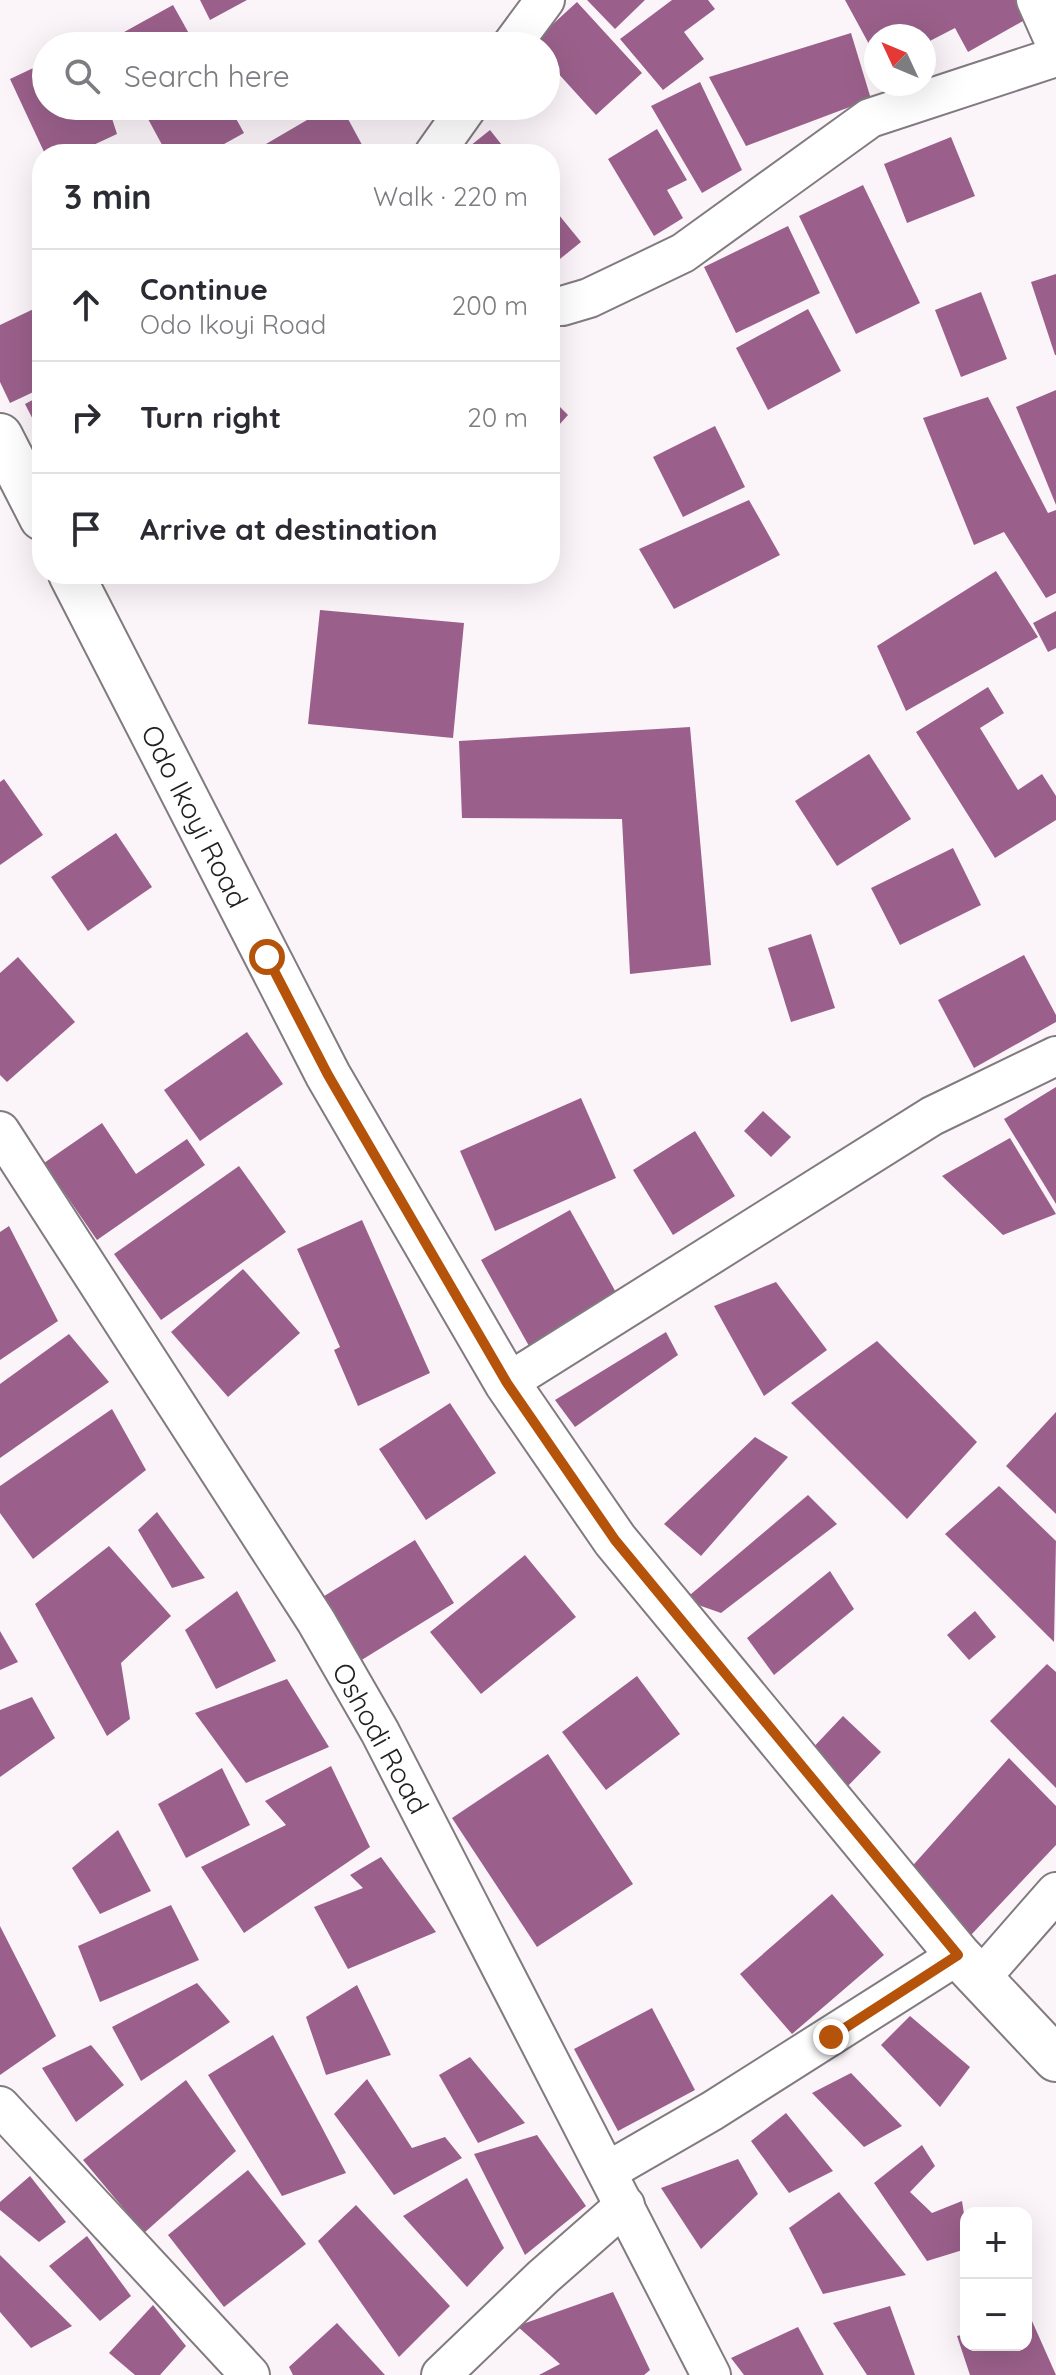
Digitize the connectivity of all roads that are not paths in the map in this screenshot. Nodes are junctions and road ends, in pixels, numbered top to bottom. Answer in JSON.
{"nodes":[{"id":1,"x":545,"y":0,"type":"edge"},
{"id":2,"x":1036,"y":0,"type":"edge"},
{"id":3,"x":521,"y":32,"type":"edge"},
{"id":4,"x":1056,"y":45,"type":"edge"},
{"id":5,"x":1056,"y":57,"type":"edge"},
{"id":6,"x":458,"y":120,"type":"edge"},
{"id":7,"x":441,"y":144,"type":"edge"},
{"id":8,"x":560,"y":306,"type":"edge"},
{"id":9,"x":0,"y":436,"type":"edge"},
{"id":10,"x":32,"y":498,"type":"edge"},
{"id":11,"x":76,"y":584,"type":"edge"},
{"id":12,"x":1056,"y":1056,"type":"edge"},
{"id":13,"x":0,"y":1131,"type":"edge"},
{"id":14,"x":507,"y":1383,"type":"junction"},
{"id":15,"x":1056,"y":1892,"type":"edge"},
{"id":16,"x":969,"y":1968,"type":"junction"},
{"id":17,"x":1056,"y":2059,"type":"edge"},
{"id":18,"x":0,"y":2106,"type":"edge"},
{"id":19,"x":608,"y":2171,"type":"junction"},
{"id":20,"x":625,"y":2205,"type":"junction"},
{"id":21,"x":250,"y":2375,"type":"edge"},
{"id":22,"x":441,"y":2375,"type":"edge"},
{"id":23,"x":711,"y":2375,"type":"edge"}],
"edges":[{"from":1,"to":3,"type":"street"},
{"from":2,"to":4,"type":"street"},
{"from":5,"to":8,"type":"street"},
{"from":6,"to":7,"type":"street"},
{"from":9,"to":10,"type":"main road"},
{"from":11,"to":14,"type":"main road","name":"Odo Ikoyi Road"},
{"from":12,"to":14,"type":"street"},
{"from":13,"to":19,"type":"street","name":"Oshodi Road"},
{"from":14,"to":16,"type":"main road","name":"Odo Ikoyi Road"},
{"from":15,"to":16,"type":"street"},
{"from":16,"to":17,"type":"main road","name":"Odo Ikoyi Road"},
{"from":16,"to":19,"type":"street"},
{"from":18,"to":21,"type":"street"},
{"from":19,"to":20,"type":"street","name":"Oshodi Road"},
{"from":20,"to":22,"type":"street"},
{"from":20,"to":23,"type":"street","name":"Oshodi Road"}]}
